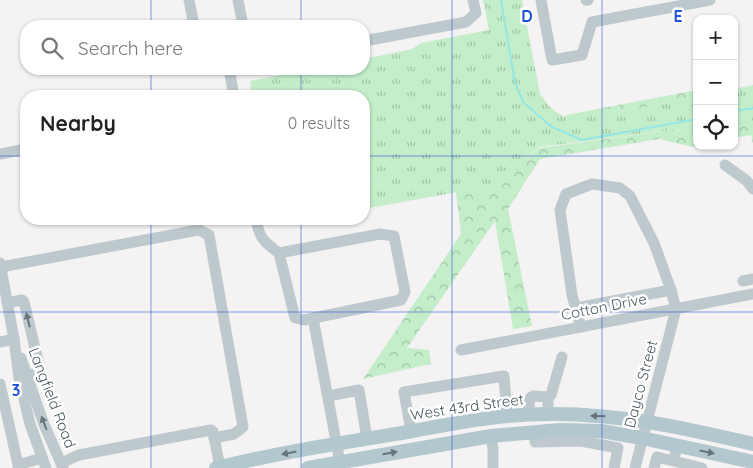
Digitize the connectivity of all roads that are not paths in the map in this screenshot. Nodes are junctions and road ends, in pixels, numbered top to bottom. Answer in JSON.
{"nodes":[{"id":1,"x":189,"y":0,"type":"edge"},
{"id":2,"x":238,"y":0,"type":"edge"},
{"id":3,"x":473,"y":0,"type":"edge"},
{"id":4,"x":710,"y":0,"type":"edge"},
{"id":5,"x":545,"y":1,"type":"edge"},
{"id":6,"x":193,"y":20,"type":"edge"},
{"id":7,"x":242,"y":20,"type":"edge"},
{"id":8,"x":370,"y":40,"type":"edge"},
{"id":9,"x":230,"y":75,"type":"edge"},
{"id":10,"x":233,"y":90,"type":"edge"},
{"id":11,"x":20,"y":151,"type":"edge"},
{"id":12,"x":0,"y":154,"type":"edge"},
{"id":13,"x":725,"y":165,"type":"dead end"},
{"id":14,"x":753,"y":189,"type":"edge"},
{"id":15,"x":257,"y":225,"type":"edge"},
{"id":16,"x":279,"y":253,"type":"junction"},
{"id":17,"x":0,"y":265,"type":"edge"},
{"id":18,"x":671,"y":290,"type":"junction"},
{"id":19,"x":2,"y":291,"type":"edge"},
{"id":20,"x":753,"y":294,"type":"edge"},
{"id":21,"x":612,"y":302,"type":"junction"},
{"id":22,"x":7,"y":303,"type":"junction"},
{"id":23,"x":576,"y":308,"type":"junction"},
{"id":24,"x":676,"y":309,"type":"junction"},
{"id":25,"x":313,"y":318,"type":"junction"},
{"id":26,"x":615,"y":320,"type":"junction"},
{"id":27,"x":581,"y":327,"type":"junction"},
{"id":28,"x":14,"y":339,"type":"junction"},
{"id":29,"x":0,"y":342,"type":"edge"},
{"id":30,"x":461,"y":350,"type":"dead end"},
{"id":31,"x":562,"y":357,"type":"dead end"},
{"id":32,"x":28,"y":376,"type":"junction"},
{"id":33,"x":0,"y":384,"type":"edge"},
{"id":34,"x":328,"y":396,"type":"junction"},
{"id":35,"x":547,"y":397,"type":"junction"},
{"id":36,"x":548,"y":414,"type":"junction"},
{"id":37,"x":528,"y":415,"type":"junction"},
{"id":38,"x":507,"y":416,"type":"junction"},
{"id":39,"x":489,"y":418,"type":"junction"},
{"id":40,"x":647,"y":421,"type":"junction"},
{"id":41,"x":411,"y":431,"type":"junction"},
{"id":42,"x":535,"y":432,"type":"junction"},
{"id":43,"x":491,"y":436,"type":"junction"},
{"id":44,"x":214,"y":438,"type":"junction"},
{"id":45,"x":367,"y":438,"type":"junction"},
{"id":46,"x":642,"y":438,"type":"junction"},
{"id":47,"x":337,"y":444,"type":"junction"},
{"id":48,"x":753,"y":444,"type":"edge"},
{"id":49,"x":677,"y":446,"type":"junction"},
{"id":50,"x":371,"y":462,"type":"edge"},
{"id":51,"x":674,"y":462,"type":"junction"},
{"id":52,"x":753,"y":462,"type":"edge"},
{"id":53,"x":44,"y":463,"type":"edge"},
{"id":54,"x":260,"y":463,"type":"edge"},
{"id":55,"x":735,"y":463,"type":"edge"},
{"id":56,"x":62,"y":465,"type":"edge"},
{"id":57,"x":341,"y":465,"type":"edge"},
{"id":58,"x":218,"y":468,"type":"edge"},
{"id":59,"x":308,"y":468,"type":"edge"},
{"id":60,"x":493,"y":468,"type":"edge"},
{"id":61,"x":614,"y":468,"type":"edge"},
{"id":62,"x":635,"y":468,"type":"edge"},
{"id":63,"x":654,"y":468,"type":"edge"},
{"id":64,"x":702,"y":468,"type":"edge"}],
"edges":[{"from":1,"to":6,"type":"street"},
{"from":2,"to":7,"type":"street"},
{"from":3,"to":8,"type":"street"},
{"from":4,"to":5,"type":"street"},
{"from":9,"to":10,"type":"street"},
{"from":11,"to":12,"type":"street"},
{"from":13,"to":14,"type":"street"},
{"from":15,"to":16,"type":"street"},
{"from":16,"to":25,"type":"street"},
{"from":16,"to":25,"type":"street"},
{"from":17,"to":19,"type":"street","name":"Langfield Road"},
{"from":17,"to":44,"type":"street"},
{"from":18,"to":21,"type":"street"},
{"from":18,"to":23,"type":"street"},
{"from":18,"to":24,"type":"street"},
{"from":19,"to":22,"type":"street","name":"Langfield Road"},
{"from":20,"to":24,"type":"street","name":"Cotton Drive"},
{"from":21,"to":23,"type":"street"},
{"from":21,"to":26,"type":"street"},
{"from":22,"to":28,"type":"street","name":"Langfield Road"},
{"from":32,"to":22,"type":"street","one_way":true},
{"from":23,"to":27,"type":"street"},
{"from":24,"to":26,"type":"street","name":"Cotton Drive"},
{"from":24,"to":40,"type":"street","name":"Dayco Street"},
{"from":25,"to":34,"type":"street"},
{"from":26,"to":27,"type":"street","name":"Cotton Drive"},
{"from":27,"to":30,"type":"street","name":"Cotton Drive"},
{"from":28,"to":29,"type":"street"},
{"from":28,"to":32,"type":"street","name":"Langfield Road"},
{"from":28,"to":53,"type":"street","name":"Langfield Road"},
{"from":31,"to":35,"type":"street"},
{"from":56,"to":32,"type":"street","name":"Langfield Road","one_way":true},
{"from":33,"to":53,"type":"street"},
{"from":34,"to":45,"type":"street"},
{"from":34,"to":47,"type":"street"},
{"from":35,"to":36,"type":"street"},
{"from":35,"to":37,"type":"street"},
{"from":36,"to":37,"type":"main road","name":"West 43rd Street"},
{"from":40,"to":36,"type":"main road","name":"West 43rd Street","one_way":true},
{"from":37,"to":38,"type":"main road","name":"West 43rd Street"},
{"from":38,"to":39,"type":"main road","name":"West 43rd Street"},
{"from":38,"to":41,"type":"street"},
{"from":39,"to":41,"type":"main road","name":"West 43rd Street"},
{"from":39,"to":43,"type":"main road"},
{"from":40,"to":46,"type":"street","name":"Dayco Street"},
{"from":40,"to":48,"type":"main road","name":"West 43rd Street"},
{"from":41,"to":45,"type":"main road","name":"West 43rd Street"},
{"from":42,"to":43,"type":"main road"},
{"from":42,"to":46,"type":"main road"},
{"from":42,"to":61,"type":"street"},
{"from":50,"to":43,"type":"main road","one_way":true},
{"from":43,"to":60,"type":"street"},
{"from":44,"to":56,"type":"street"},
{"from":44,"to":58,"type":"street"},
{"from":45,"to":47,"type":"main road","name":"West 43rd Street"},
{"from":46,"to":49,"type":"main road"},
{"from":46,"to":62,"type":"street","name":"Dayco Street"},
{"from":47,"to":54,"type":"main road","name":"West 43rd Street","one_way":true},
{"from":47,"to":57,"type":"street"},
{"from":49,"to":51,"type":"street"},
{"from":49,"to":55,"type":"main road","one_way":true},
{"from":50,"to":57,"type":"main road"},
{"from":51,"to":63,"type":"street"},
{"from":51,"to":64,"type":"street"},
{"from":52,"to":55,"type":"main road"},
{"from":54,"to":58,"type":"main road","name":"West 43rd Street"},
{"from":57,"to":59,"type":"main road"}]}
